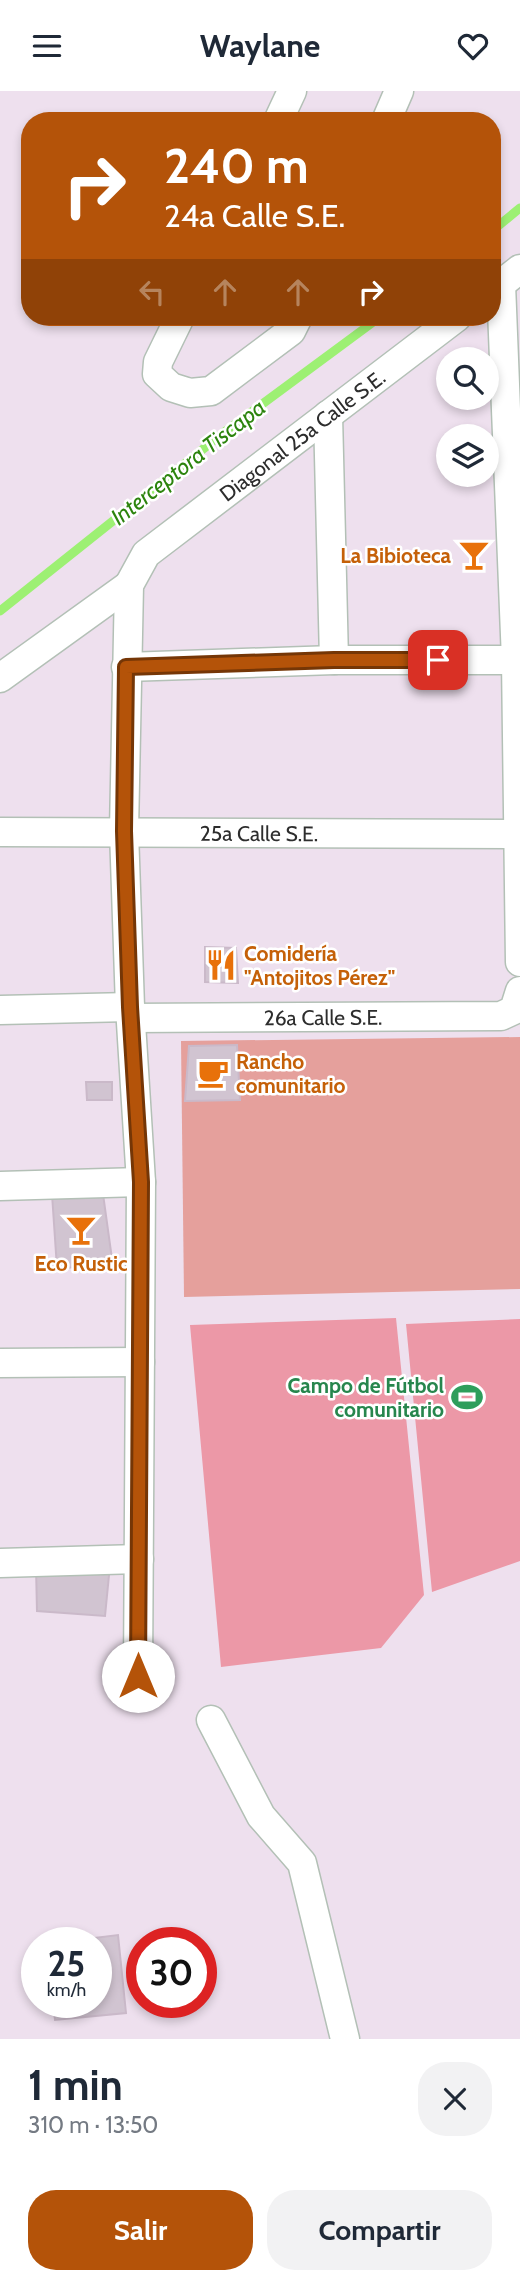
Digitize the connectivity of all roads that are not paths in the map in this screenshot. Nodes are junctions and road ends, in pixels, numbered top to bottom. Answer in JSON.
{"nodes":[{"id":1,"x":292,"y":91,"type":"edge"},
{"id":2,"x":399,"y":91,"type":"edge"},
{"id":3,"x":282,"y":112,"type":"edge"},
{"id":4,"x":390,"y":112,"type":"edge"},
{"id":5,"x":504,"y":281,"type":"edge"},
{"id":6,"x":176,"y":326,"type":"edge"},
{"id":7,"x":294,"y":326,"type":"edge"},
{"id":8,"x":445,"y":326,"type":"edge"},
{"id":9,"x":328,"y":415,"type":"junction"},
{"id":10,"x":129,"y":585,"type":"junction"},
{"id":11,"x":334,"y":660,"type":"junction"},
{"id":12,"x":516,"y":660,"type":"junction"},
{"id":13,"x":126,"y":667,"type":"junction"},
{"id":14,"x":0,"y":678,"type":"edge"},
{"id":15,"x":124,"y":831,"type":"junction"},
{"id":16,"x":0,"y":832,"type":"edge"},
{"id":17,"x":519,"y":834,"type":"edge"},
{"id":18,"x":520,"y":962,"type":"edge"},
{"id":19,"x":517,"y":1000,"type":"edge"},
{"id":20,"x":0,"y":1010,"type":"edge"},
{"id":21,"x":131,"y":1013,"type":"junction"},
{"id":22,"x":141,"y":1182,"type":"junction"},
{"id":23,"x":0,"y":1186,"type":"edge"},
{"id":24,"x":140,"y":1362,"type":"junction"},
{"id":25,"x":0,"y":1363,"type":"edge"},
{"id":26,"x":139,"y":1559,"type":"junction"},
{"id":27,"x":0,"y":1563,"type":"edge"},
{"id":28,"x":138,"y":1676,"type":"dead end"},
{"id":29,"x":211,"y":1720,"type":"dead end"},
{"id":30,"x":345,"y":2039,"type":"edge"}],
"edges":[{"from":1,"to":3,"type":"street"},
{"from":2,"to":4,"type":"street"},
{"from":5,"to":12,"type":"street"},
{"from":6,"to":7,"type":"street"},
{"from":8,"to":9,"type":"street","name":"Diagonal 25a Calle S.E."},
{"from":9,"to":10,"type":"street","name":"Diagonal 25a Calle S.E."},
{"from":9,"to":11,"type":"street"},
{"from":10,"to":13,"type":"street"},
{"from":10,"to":14,"type":"street"},
{"from":11,"to":12,"type":"street"},
{"from":11,"to":13,"type":"street"},
{"from":12,"to":17,"type":"street"},
{"from":13,"to":15,"type":"street"},
{"from":15,"to":16,"type":"street","name":"25a Calle S.E."},
{"from":15,"to":17,"type":"street","name":"25a Calle S.E."},
{"from":15,"to":21,"type":"street"},
{"from":17,"to":18,"type":"street"},
{"from":19,"to":21,"type":"street","name":"26a Calle S.E."},
{"from":20,"to":21,"type":"street","name":"26a Calle S.E."},
{"from":21,"to":22,"type":"street"},
{"from":22,"to":23,"type":"street"},
{"from":22,"to":24,"type":"street"},
{"from":24,"to":25,"type":"street"},
{"from":24,"to":26,"type":"street"},
{"from":26,"to":27,"type":"street"},
{"from":26,"to":28,"type":"street"},
{"from":29,"to":30,"type":"street"}]}
